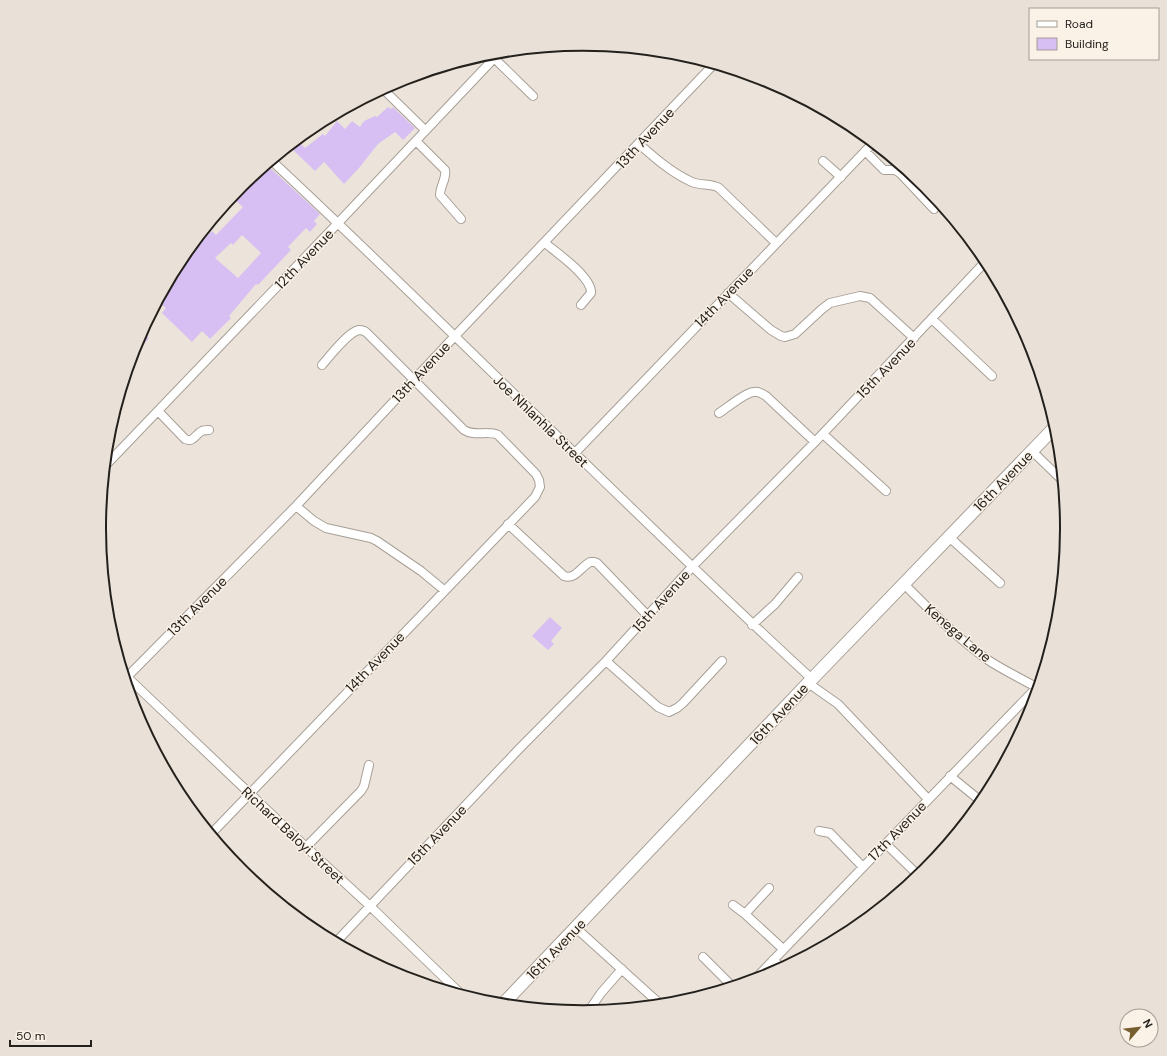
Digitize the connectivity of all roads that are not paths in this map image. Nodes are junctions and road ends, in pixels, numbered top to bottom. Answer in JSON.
{"nodes":[{"id":1,"x":500,"y":58,"type":"edge"},
{"id":2,"x":493,"y":60,"type":"edge"},
{"id":3,"x":710,"y":68,"type":"edge"},
{"id":4,"x":387,"y":93,"type":"edge"},
{"id":5,"x":533,"y":96,"type":"dead end"},
{"id":6,"x":425,"y":130,"type":"junction"},
{"id":7,"x":416,"y":141,"type":"junction"},
{"id":8,"x":639,"y":144,"type":"junction"},
{"id":9,"x":870,"y":147,"type":"edge"},
{"id":10,"x":865,"y":152,"type":"junction"},
{"id":11,"x":823,"y":161,"type":"dead end"},
{"id":12,"x":275,"y":164,"type":"edge"},
{"id":13,"x":841,"y":177,"type":"junction"},
{"id":14,"x":934,"y":208,"type":"dead end"},
{"id":15,"x":460,"y":219,"type":"dead end"},
{"id":16,"x":338,"y":223,"type":"junction"},
{"id":17,"x":545,"y":243,"type":"junction"},
{"id":18,"x":776,"y":243,"type":"junction"},
{"id":19,"x":982,"y":266,"type":"edge"},
{"id":20,"x":728,"y":293,"type":"junction"},
{"id":21,"x":581,"y":305,"type":"dead end"},
{"id":22,"x":932,"y":318,"type":"junction"},
{"id":23,"x":454,"y":337,"type":"junction"},
{"id":24,"x":914,"y":338,"type":"junction"},
{"id":25,"x":322,"y":365,"type":"dead end"},
{"id":26,"x":992,"y":376,"type":"dead end"},
{"id":27,"x":415,"y":380,"type":"junction"},
{"id":28,"x":158,"y":411,"type":"junction"},
{"id":29,"x":719,"y":413,"type":"dead end"},
{"id":30,"x":209,"y":430,"type":"dead end"},
{"id":31,"x":823,"y":434,"type":"junction"},
{"id":32,"x":1051,"y":434,"type":"edge"},
{"id":33,"x":815,"y":442,"type":"junction"},
{"id":34,"x":1032,"y":451,"type":"junction"},
{"id":35,"x":575,"y":453,"type":"junction"},
{"id":36,"x":112,"y":458,"type":"edge"},
{"id":37,"x":1057,"y":475,"type":"edge"},
{"id":38,"x":886,"y":491,"type":"dead end"},
{"id":39,"x":296,"y":506,"type":"junction"},
{"id":40,"x":508,"y":524,"type":"junction"},
{"id":41,"x":949,"y":537,"type":"junction"},
{"id":42,"x":692,"y":567,"type":"junction"},
{"id":43,"x":798,"y":577,"type":"dead end"},
{"id":44,"x":1000,"y":583,"type":"dead end"},
{"id":45,"x":904,"y":584,"type":"junction"},
{"id":46,"x":444,"y":590,"type":"junction"},
{"id":47,"x":648,"y":616,"type":"junction"},
{"id":48,"x":752,"y":625,"type":"junction"},
{"id":49,"x":606,"y":661,"type":"junction"},
{"id":50,"x":722,"y":661,"type":"dead end"},
{"id":51,"x":130,"y":673,"type":"edge"},
{"id":52,"x":810,"y":681,"type":"junction"},
{"id":53,"x":1034,"y":683,"type":"edge"},
{"id":54,"x":133,"y":684,"type":"edge"},
{"id":55,"x":1031,"y":692,"type":"edge"},
{"id":56,"x":368,"y":765,"type":"dead end"},
{"id":57,"x":950,"y":776,"type":"junction"},
{"id":58,"x":249,"y":794,"type":"junction"},
{"id":59,"x":977,"y":798,"type":"edge"},
{"id":60,"x":928,"y":799,"type":"junction"},
{"id":61,"x":215,"y":830,"type":"edge"},
{"id":62,"x":819,"y":830,"type":"dead end"},
{"id":63,"x":886,"y":844,"type":"junction"},
{"id":64,"x":306,"y":847,"type":"junction"},
{"id":65,"x":863,"y":867,"type":"junction"},
{"id":66,"x":914,"y":871,"type":"edge"},
{"id":67,"x":769,"y":888,"type":"dead end"},
{"id":68,"x":733,"y":905,"type":"dead end"},
{"id":69,"x":370,"y":906,"type":"junction"},
{"id":70,"x":745,"y":914,"type":"junction"},
{"id":71,"x":576,"y":928,"type":"junction"},
{"id":72,"x":340,"y":938,"type":"edge"},
{"id":73,"x":783,"y":949,"type":"junction"},
{"id":74,"x":702,"y":957,"type":"dead end"},
{"id":75,"x":773,"y":960,"type":"junction"},
{"id":76,"x":777,"y":964,"type":"edge"},
{"id":77,"x":622,"y":969,"type":"junction"},
{"id":78,"x":764,"y":970,"type":"edge"},
{"id":79,"x":728,"y":983,"type":"edge"},
{"id":80,"x":454,"y":987,"type":"edge"},
{"id":81,"x":508,"y":999,"type":"edge"},
{"id":82,"x":655,"y":1000,"type":"edge"},
{"id":83,"x":593,"y":1005,"type":"edge"}],
"edges":[{"from":1,"to":5,"type":"street"},
{"from":2,"to":6,"type":"street","name":"12th Avenue"},
{"from":3,"to":8,"type":"street","name":"13th Avenue"},
{"from":4,"to":6,"type":"street"},
{"from":6,"to":7,"type":"street","name":"12th Avenue"},
{"from":7,"to":15,"type":"street"},
{"from":7,"to":16,"type":"street","name":"12th Avenue"},
{"from":8,"to":17,"type":"street","name":"13th Avenue"},
{"from":8,"to":18,"type":"street"},
{"from":9,"to":10,"type":"street","name":"14th Avenue"},
{"from":10,"to":13,"type":"street","name":"14th Avenue"},
{"from":10,"to":14,"type":"street"},
{"from":11,"to":13,"type":"street"},
{"from":12,"to":16,"type":"street","name":"Joe Nhlanhla Street"},
{"from":13,"to":18,"type":"street","name":"14th Avenue"},
{"from":16,"to":23,"type":"street","name":"Joe Nhlanhla Street"},
{"from":16,"to":28,"type":"street","name":"12th Avenue"},
{"from":17,"to":21,"type":"street"},
{"from":17,"to":23,"type":"street","name":"13th Avenue"},
{"from":18,"to":20,"type":"street","name":"14th Avenue"},
{"from":19,"to":22,"type":"street","name":"15th Avenue"},
{"from":20,"to":24,"type":"street"},
{"from":20,"to":35,"type":"street","name":"14th Avenue"},
{"from":22,"to":24,"type":"street","name":"15th Avenue"},
{"from":22,"to":26,"type":"street"},
{"from":23,"to":27,"type":"street","name":"13th Avenue"},
{"from":23,"to":35,"type":"street","name":"Joe Nhlanhla Street"},
{"from":24,"to":31,"type":"street","name":"15th Avenue"},
{"from":25,"to":27,"type":"street"},
{"from":27,"to":39,"type":"street","name":"13th Avenue"},
{"from":27,"to":40,"type":"street","name":"14th Avenue"},
{"from":28,"to":30,"type":"street"},
{"from":28,"to":36,"type":"street","name":"12th Avenue"},
{"from":29,"to":33,"type":"street"},
{"from":31,"to":33,"type":"street","name":"15th Avenue"},
{"from":31,"to":38,"type":"street"},
{"from":32,"to":34,"type":"street","name":"16th Avenue"},
{"from":33,"to":42,"type":"street","name":"15th Avenue"},
{"from":34,"to":37,"type":"street"},
{"from":34,"to":41,"type":"street","name":"16th Avenue"},
{"from":35,"to":42,"type":"street","name":"Joe Nhlanhla Street"},
{"from":39,"to":46,"type":"street"},
{"from":39,"to":51,"type":"street","name":"13th Avenue"},
{"from":40,"to":46,"type":"street","name":"14th Avenue"},
{"from":40,"to":47,"type":"street"},
{"from":41,"to":44,"type":"street"},
{"from":41,"to":45,"type":"street","name":"16th Avenue"},
{"from":42,"to":47,"type":"street","name":"15th Avenue"},
{"from":42,"to":48,"type":"street","name":"Joe Nhlanhla Street"},
{"from":43,"to":48,"type":"street"},
{"from":45,"to":52,"type":"street","name":"16th Avenue"},
{"from":45,"to":53,"type":"street","name":"Kenega Lane"},
{"from":46,"to":58,"type":"street","name":"14th Avenue"},
{"from":47,"to":49,"type":"street","name":"15th Avenue"},
{"from":48,"to":52,"type":"street","name":"Joe Nhlanhla Street"},
{"from":49,"to":50,"type":"street"},
{"from":49,"to":69,"type":"street","name":"15th Avenue"},
{"from":52,"to":60,"type":"street","name":"Joe Nhlanhla Street"},
{"from":52,"to":71,"type":"street","name":"16th Avenue"},
{"from":54,"to":58,"type":"street","name":"Richard Baloyi Street"},
{"from":55,"to":57,"type":"street","name":"17th Avenue"},
{"from":56,"to":64,"type":"street"},
{"from":57,"to":59,"type":"street"},
{"from":57,"to":60,"type":"street","name":"17th Avenue"},
{"from":58,"to":61,"type":"street","name":"14th Avenue"},
{"from":58,"to":64,"type":"street","name":"Richard Baloyi Street"},
{"from":60,"to":63,"type":"street","name":"17th Avenue"},
{"from":62,"to":65,"type":"street"},
{"from":63,"to":65,"type":"street","name":"17th Avenue"},
{"from":63,"to":66,"type":"street"},
{"from":64,"to":69,"type":"street","name":"Richard Baloyi Street"},
{"from":65,"to":73,"type":"street","name":"17th Avenue"},
{"from":67,"to":70,"type":"street"},
{"from":68,"to":70,"type":"street"},
{"from":69,"to":72,"type":"street","name":"15th Avenue"},
{"from":69,"to":80,"type":"street","name":"Richard Baloyi Street"},
{"from":70,"to":73,"type":"street"},
{"from":71,"to":77,"type":"street"},
{"from":71,"to":81,"type":"street","name":"16th Avenue"},
{"from":73,"to":75,"type":"street","name":"17th Avenue"},
{"from":74,"to":79,"type":"street"},
{"from":75,"to":76,"type":"street"},
{"from":75,"to":78,"type":"street","name":"17th Avenue"},
{"from":77,"to":82,"type":"street"},
{"from":77,"to":83,"type":"street"}]}
